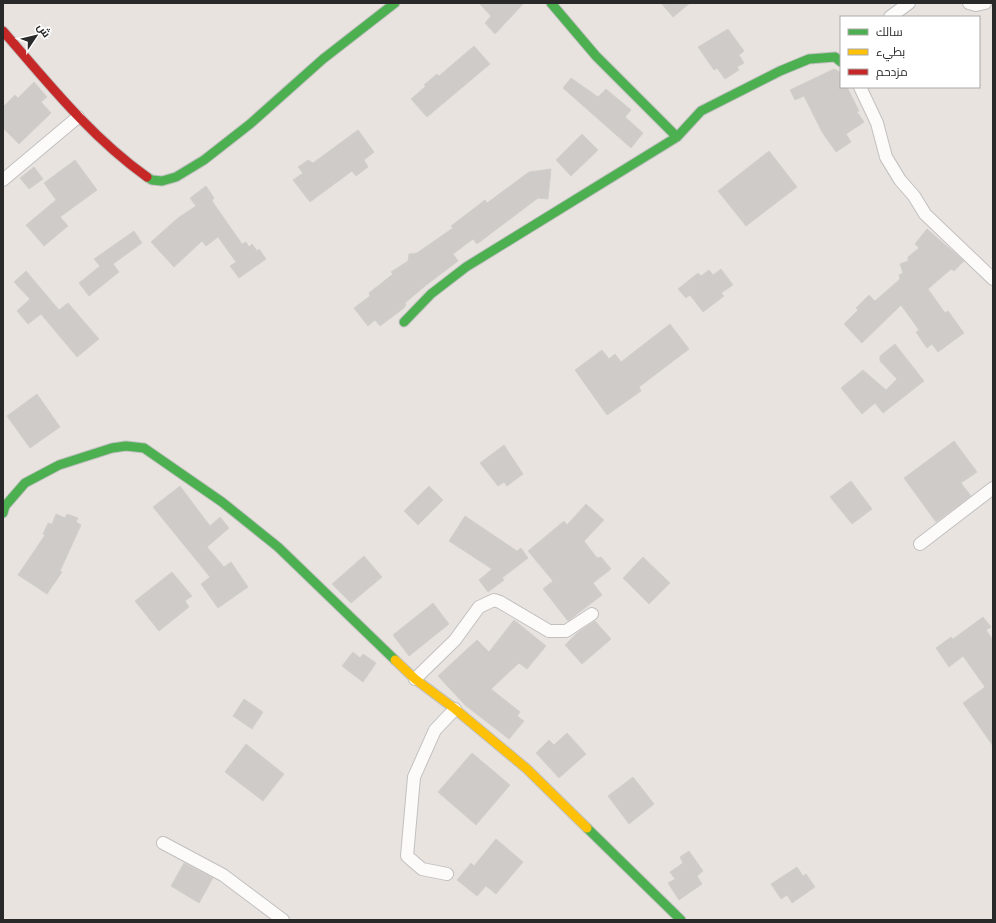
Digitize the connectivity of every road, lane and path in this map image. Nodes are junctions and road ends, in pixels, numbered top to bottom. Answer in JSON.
{"nodes":[{"id":1,"x":395,"y":3,"type":"edge"},
{"id":2,"x":551,"y":3,"type":"edge"},
{"id":3,"x":909,"y":3,"type":"edge"},
{"id":4,"x":969,"y":3,"type":"edge"},
{"id":5,"x":985,"y":3,"type":"edge"},
{"id":6,"x":891,"y":16,"type":"edge"},
{"id":7,"x":3,"y":31,"type":"edge"},
{"id":8,"x":839,"y":57,"type":"edge"},
{"id":9,"x":860,"y":88,"type":"edge"},
{"id":10,"x":78,"y":117,"type":"junction"},
{"id":11,"x":677,"y":137,"type":"junction"},
{"id":12,"x":3,"y":180,"type":"edge"},
{"id":13,"x":993,"y":279,"type":"edge"},
{"id":14,"x":404,"y":322,"type":"dead end"},
{"id":15,"x":993,"y":488,"type":"edge"},
{"id":16,"x":3,"y":514,"type":"edge"},
{"id":17,"x":920,"y":544,"type":"dead end"},
{"id":18,"x":592,"y":614,"type":"dead end"},
{"id":19,"x":415,"y":679,"type":"junction"},
{"id":20,"x":454,"y":708,"type":"junction"},
{"id":21,"x":162,"y":843,"type":"dead end"},
{"id":22,"x":448,"y":874,"type":"dead end"},
{"id":23,"x":283,"y":920,"type":"edge"},
{"id":24,"x":681,"y":920,"type":"edge"}],
"edges":[{"from":1,"to":10,"type":"street"},
{"from":2,"to":11,"type":"street"},
{"from":3,"to":6,"type":"street"},
{"from":4,"to":5,"type":"street"},
{"from":7,"to":10,"type":"street"},
{"from":8,"to":11,"type":"street"},
{"from":9,"to":13,"type":"street"},
{"from":10,"to":12,"type":"street"},
{"from":11,"to":14,"type":"street"},
{"from":15,"to":17,"type":"street"},
{"from":16,"to":19,"type":"street"},
{"from":18,"to":19,"type":"street"},
{"from":19,"to":20,"type":"street"},
{"from":20,"to":22,"type":"street"},
{"from":20,"to":24,"type":"street"},
{"from":21,"to":23,"type":"street"}]}
